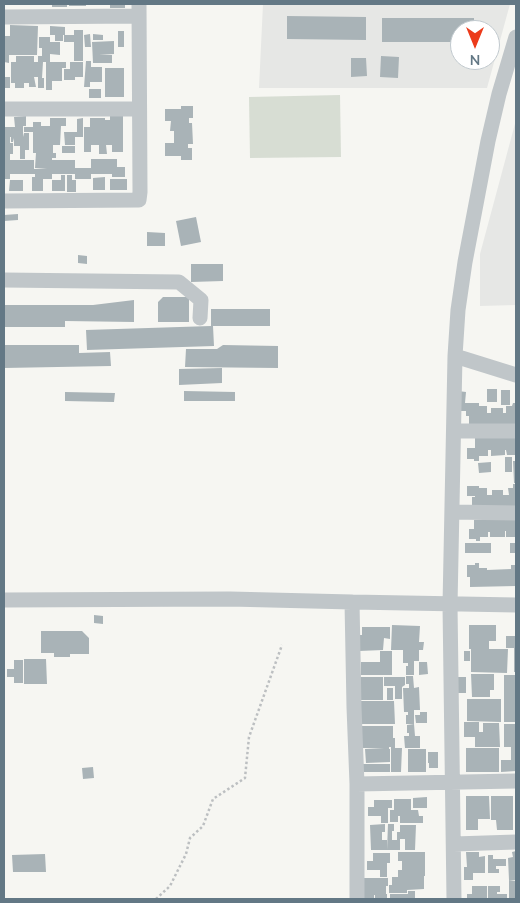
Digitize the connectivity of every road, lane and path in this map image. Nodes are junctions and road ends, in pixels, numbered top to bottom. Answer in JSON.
{"nodes":[{"id":1,"x":139,"y":10,"type":"edge"},
{"id":2,"x":4,"y":17,"type":"edge"},
{"id":3,"x":516,"y":37,"type":"edge"},
{"id":4,"x":4,"y":109,"type":"edge"},
{"id":5,"x":139,"y":109,"type":"junction"},
{"id":6,"x":4,"y":200,"type":"edge"},
{"id":7,"x":4,"y":280,"type":"edge"},
{"id":8,"x":200,"y":318,"type":"dead end"},
{"id":9,"x":455,"y":356,"type":"junction"},
{"id":10,"x":516,"y":374,"type":"edge"},
{"id":11,"x":454,"y":431,"type":"junction"},
{"id":12,"x":516,"y":431,"type":"edge"},
{"id":13,"x":452,"y":512,"type":"junction"},
{"id":14,"x":516,"y":512,"type":"edge"},
{"id":15,"x":4,"y":600,"type":"edge"},
{"id":16,"x":352,"y":602,"type":"junction"},
{"id":17,"x":450,"y":604,"type":"junction"},
{"id":18,"x":516,"y":605,"type":"edge"},
{"id":19,"x":282,"y":645,"type":"dead end"},
{"id":20,"x":516,"y":781,"type":"edge"},
{"id":21,"x":453,"y":783,"type":"junction"},
{"id":22,"x":357,"y":784,"type":"junction"},
{"id":23,"x":516,"y":842,"type":"edge"},
{"id":24,"x":454,"y":844,"type":"junction"},
{"id":25,"x":156,"y":899,"type":"edge"},
{"id":26,"x":357,"y":899,"type":"edge"},
{"id":27,"x":454,"y":899,"type":"edge"}],
"edges":[{"from":1,"to":2,"type":"street"},
{"from":1,"to":5,"type":"street"},
{"from":3,"to":9,"type":"street"},
{"from":4,"to":5,"type":"street"},
{"from":5,"to":6,"type":"street"},
{"from":7,"to":8,"type":"street"},
{"from":9,"to":10,"type":"street"},
{"from":9,"to":11,"type":"street"},
{"from":11,"to":12,"type":"street"},
{"from":11,"to":13,"type":"street"},
{"from":13,"to":14,"type":"street"},
{"from":13,"to":17,"type":"street"},
{"from":15,"to":16,"type":"street"},
{"from":16,"to":17,"type":"street"},
{"from":16,"to":22,"type":"street"},
{"from":17,"to":18,"type":"street"},
{"from":17,"to":21,"type":"street"},
{"from":19,"to":25,"type":"path"},
{"from":20,"to":21,"type":"street"},
{"from":21,"to":22,"type":"street"},
{"from":21,"to":24,"type":"street"},
{"from":22,"to":26,"type":"street"},
{"from":23,"to":24,"type":"street"},
{"from":24,"to":27,"type":"street"}]}
